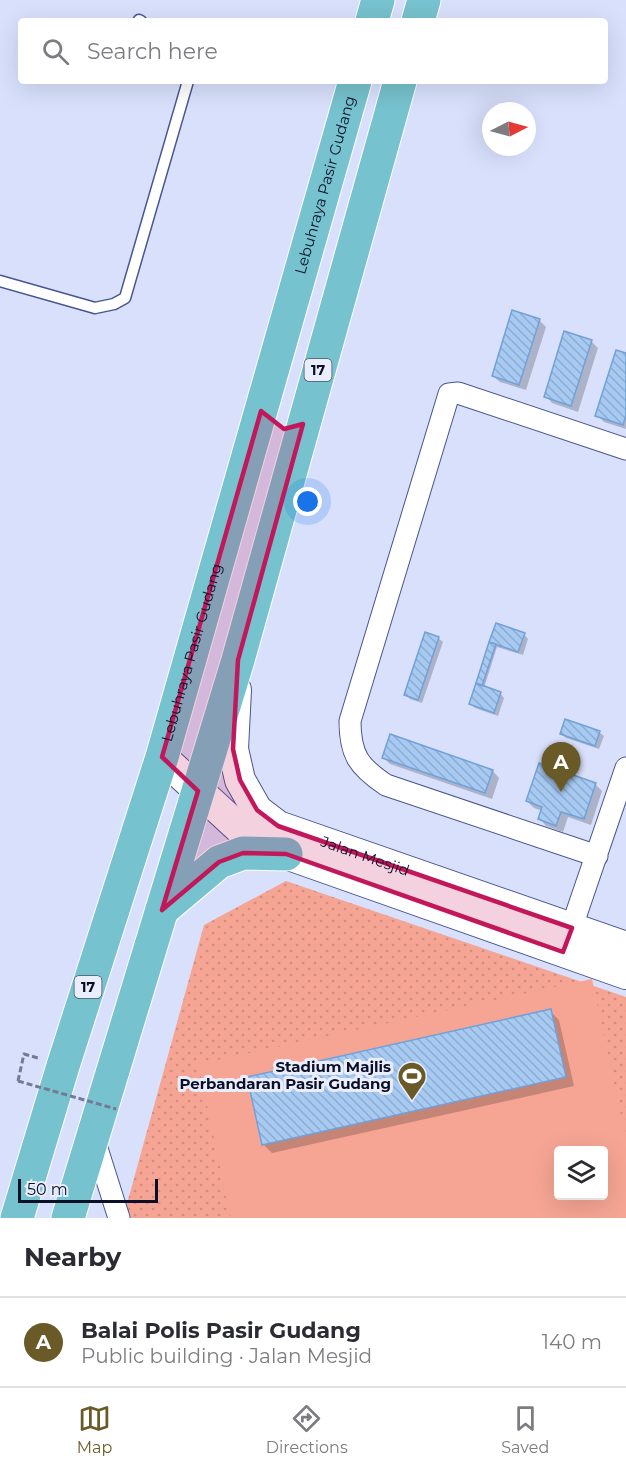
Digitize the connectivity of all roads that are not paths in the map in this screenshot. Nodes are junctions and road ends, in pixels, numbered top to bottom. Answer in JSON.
{"nodes":[{"id":1,"x":378,"y":0,"type":"edge"},
{"id":2,"x":424,"y":0,"type":"edge"},
{"id":3,"x":373,"y":18,"type":"edge"},
{"id":4,"x":419,"y":18,"type":"edge"},
{"id":5,"x":187,"y":84,"type":"edge"},
{"id":6,"x":354,"y":84,"type":"edge"},
{"id":7,"x":399,"y":84,"type":"edge"},
{"id":8,"x":0,"y":280,"type":"edge"},
{"id":9,"x":261,"y":411,"type":"junction"},
{"id":10,"x":303,"y":424,"type":"junction"},
{"id":11,"x":626,"y":449,"type":"edge"},
{"id":12,"x":238,"y":660,"type":"junction"},
{"id":13,"x":162,"y":757,"type":"junction"},
{"id":14,"x":626,"y":768,"type":"edge"},
{"id":15,"x":198,"y":791,"type":"junction"},
{"id":16,"x":286,"y":854,"type":"junction"},
{"id":17,"x":597,"y":856,"type":"junction"},
{"id":18,"x":162,"y":910,"type":"junction"},
{"id":19,"x":567,"y":940,"type":"junction"},
{"id":20,"x":626,"y":947,"type":"edge"},
{"id":21,"x":626,"y":974,"type":"edge"},
{"id":22,"x":93,"y":1135,"type":"junction"},
{"id":23,"x":17,"y":1218,"type":"edge"},
{"id":24,"x":68,"y":1218,"type":"edge"},
{"id":25,"x":119,"y":1218,"type":"edge"}],
"edges":[{"from":1,"to":3,"type":"main road"},
{"from":2,"to":4,"type":"main road"},
{"from":5,"to":8,"type":"lane"},
{"from":6,"to":9,"type":"main road","name":"Lebuhraya Pasir Gudang","number":"17"},
{"from":7,"to":10,"type":"main road","number":"17"},
{"from":9,"to":10,"type":"main road"},
{"from":9,"to":13,"type":"main road","name":"Lebuhraya Pasir Gudang","number":"17"},
{"from":10,"to":12,"type":"main road","number":"17"},
{"from":11,"to":17,"type":"street"},
{"from":12,"to":15,"type":"main road","number":"17"},
{"from":12,"to":19,"type":"main road","name":"Jalan Mesjid"},
{"from":13,"to":15,"type":"main road","name":"Jalan Mesjid"},
{"from":13,"to":23,"type":"main road","name":"Lebuhraya Pasir Gudang","number":"17"},
{"from":14,"to":17,"type":"street"},
{"from":15,"to":16,"type":"main road","name":"Jalan Mesjid"},
{"from":15,"to":18,"type":"main road","number":"17"},
{"from":16,"to":18,"type":"main road"},
{"from":16,"to":19,"type":"main road","name":"Jalan Mesjid"},
{"from":17,"to":19,"type":"street"},
{"from":18,"to":22,"type":"main road","number":"17"},
{"from":19,"to":20,"type":"main road","name":"Jalan Mesjid"},
{"from":19,"to":21,"type":"main road","name":"Jalan Mesjid"},
{"from":22,"to":24,"type":"main road","number":"17"},
{"from":22,"to":25,"type":"street"}]}
